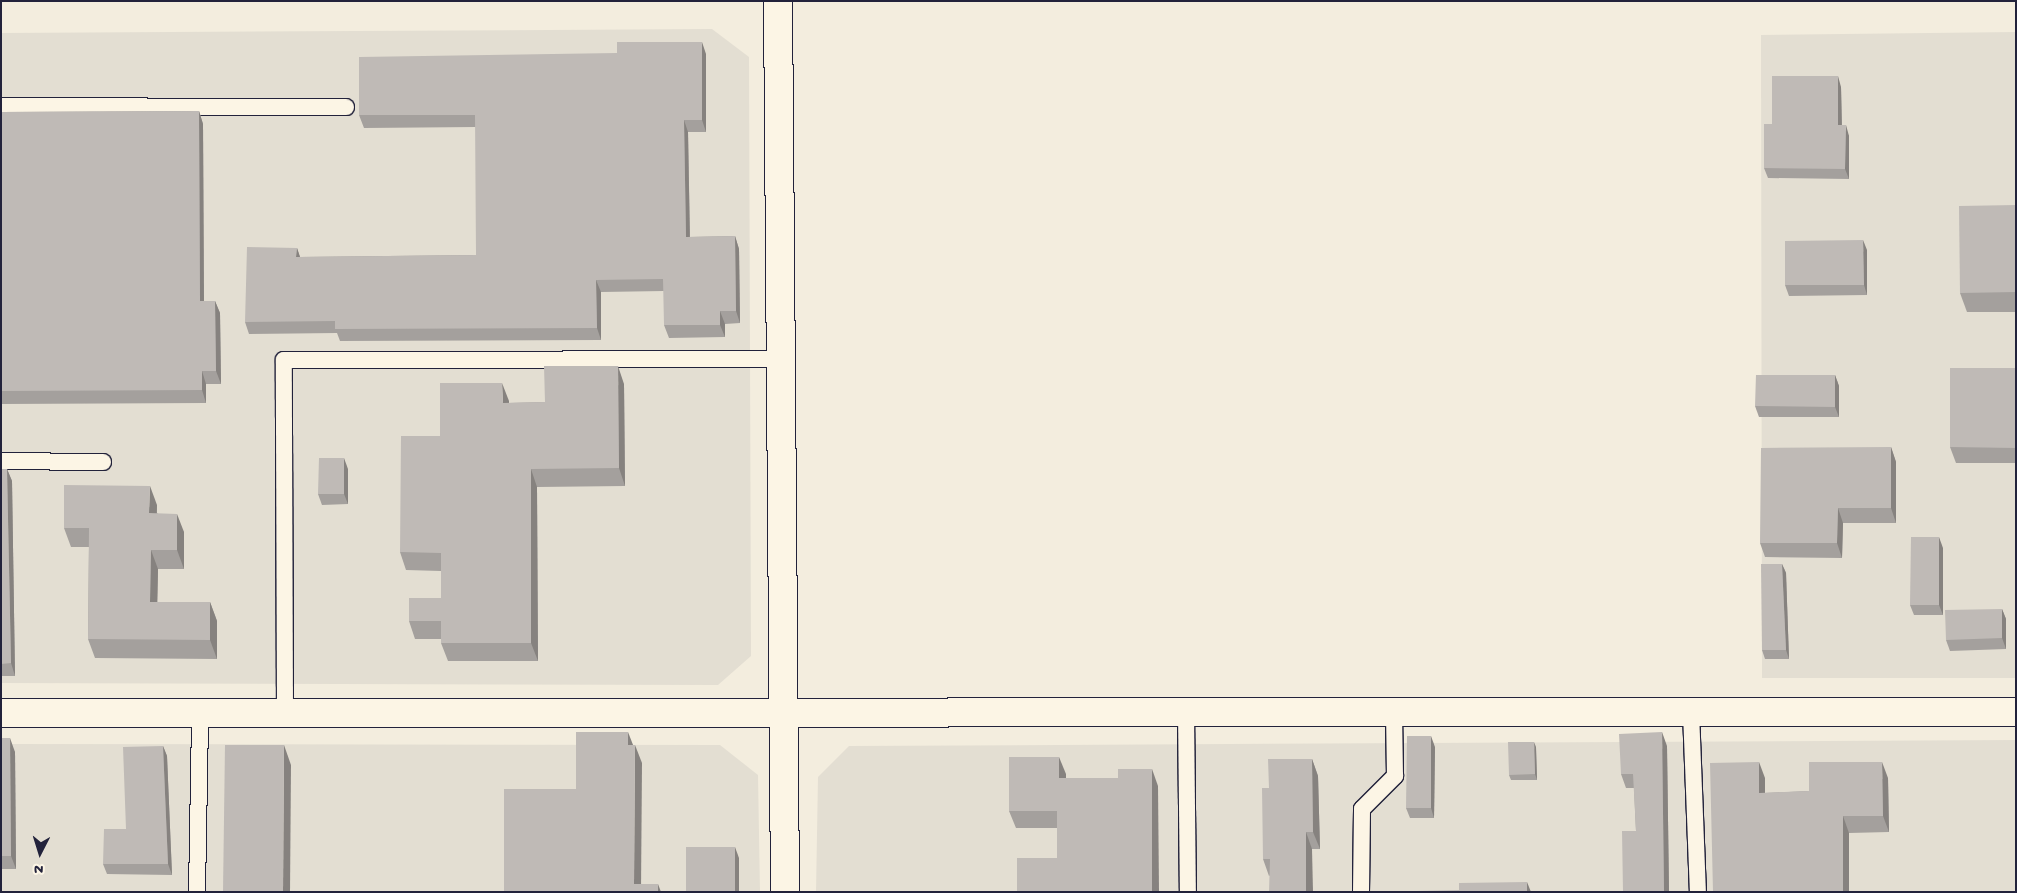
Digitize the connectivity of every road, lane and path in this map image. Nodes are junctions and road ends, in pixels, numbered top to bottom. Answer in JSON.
{"nodes":[{"id":1,"x":778,"y":1,"type":"edge"},
{"id":2,"x":1,"y":106,"type":"edge"},
{"id":3,"x":346,"y":107,"type":"dead end"},
{"id":4,"x":781,"y":359,"type":"junction"},
{"id":5,"x":1,"y":461,"type":"edge"},
{"id":6,"x":103,"y":462,"type":"dead end"},
{"id":7,"x":784,"y":711,"type":"junction"},
{"id":8,"x":1186,"y":711,"type":"junction"},
{"id":9,"x":200,"y":712,"type":"junction"},
{"id":10,"x":285,"y":712,"type":"junction"},
{"id":11,"x":1394,"y":712,"type":"junction"},
{"id":12,"x":1691,"y":712,"type":"junction"},
{"id":13,"x":2016,"y":712,"type":"edge"},
{"id":14,"x":1,"y":713,"type":"edge"},
{"id":15,"x":197,"y":892,"type":"edge"},
{"id":16,"x":785,"y":892,"type":"edge"},
{"id":17,"x":1188,"y":892,"type":"edge"},
{"id":18,"x":1361,"y":892,"type":"edge"},
{"id":19,"x":1698,"y":892,"type":"edge"}],
"edges":[{"from":1,"to":4,"type":"street"},
{"from":2,"to":3,"type":"lane"},
{"from":4,"to":7,"type":"street"},
{"from":4,"to":10,"type":"lane"},
{"from":5,"to":6,"type":"lane"},
{"from":7,"to":8,"type":"street"},
{"from":7,"to":10,"type":"street"},
{"from":7,"to":16,"type":"street"},
{"from":8,"to":11,"type":"street"},
{"from":8,"to":17,"type":"lane"},
{"from":9,"to":10,"type":"street"},
{"from":9,"to":14,"type":"street"},
{"from":9,"to":15,"type":"lane"},
{"from":11,"to":12,"type":"street"},
{"from":11,"to":18,"type":"lane"},
{"from":12,"to":13,"type":"street"},
{"from":12,"to":19,"type":"lane"}]}
